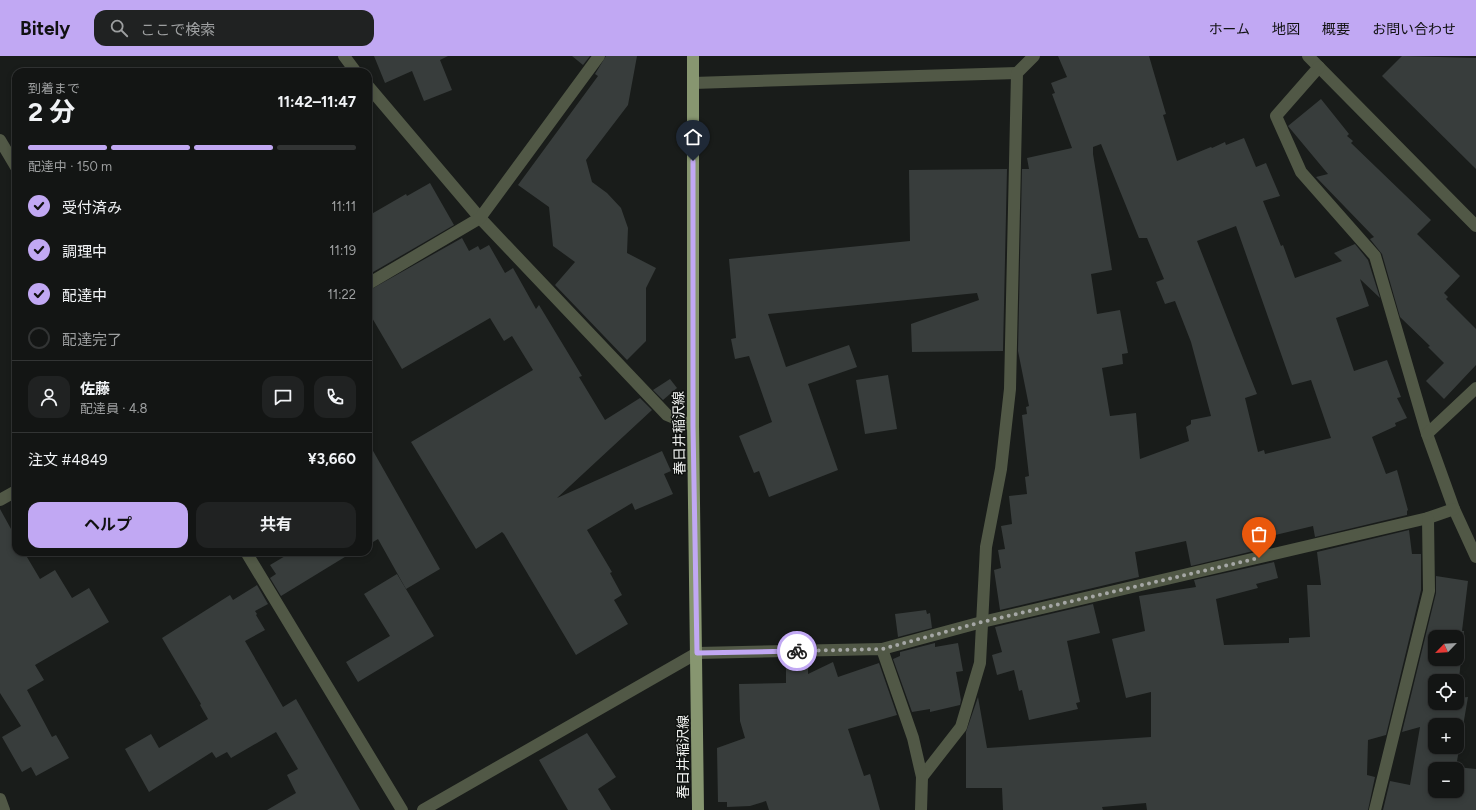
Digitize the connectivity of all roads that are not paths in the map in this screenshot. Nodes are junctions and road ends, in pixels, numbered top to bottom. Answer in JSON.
{"nodes":[{"id":1,"x":344,"y":56,"type":"edge"},
{"id":2,"x":599,"y":56,"type":"edge"},
{"id":3,"x":693,"y":56,"type":"edge"},
{"id":4,"x":1034,"y":56,"type":"edge"},
{"id":5,"x":1308,"y":56,"type":"edge"},
{"id":6,"x":1319,"y":67,"type":"junction"},
{"id":7,"x":353,"y":68,"type":"edge"},
{"id":8,"x":1018,"y":73,"type":"junction"},
{"id":9,"x":693,"y":83,"type":"junction"},
{"id":10,"x":372,"y":91,"type":"edge"},
{"id":11,"x":0,"y":140,"type":"edge"},
{"id":12,"x":12,"y":160,"type":"edge"},
{"id":13,"x":480,"y":218,"type":"junction"},
{"id":14,"x":1476,"y":226,"type":"edge"},
{"id":15,"x":372,"y":282,"type":"edge"},
{"id":16,"x":1476,"y":388,"type":"edge"},
{"id":17,"x":693,"y":426,"type":"junction"},
{"id":18,"x":1427,"y":434,"type":"junction"},
{"id":19,"x":12,"y":493,"type":"edge"},
{"id":20,"x":0,"y":500,"type":"edge"},
{"id":21,"x":1454,"y":509,"type":"junction"},
{"id":22,"x":1428,"y":518,"type":"junction"},
{"id":23,"x":248,"y":556,"type":"edge"},
{"id":24,"x":1476,"y":557,"type":"edge"},
{"id":25,"x":982,"y":622,"type":"junction"},
{"id":26,"x":882,"y":649,"type":"junction"},
{"id":27,"x":697,"y":653,"type":"junction"},
{"id":28,"x":922,"y":777,"type":"junction"},
{"id":29,"x":0,"y":799,"type":"edge"},
{"id":30,"x":4,"y":810,"type":"edge"},
{"id":31,"x":402,"y":810,"type":"edge"},
{"id":32,"x":423,"y":810,"type":"edge"},
{"id":33,"x":698,"y":810,"type":"edge"},
{"id":34,"x":921,"y":810,"type":"edge"},
{"id":35,"x":1375,"y":810,"type":"edge"}],
"edges":[{"from":1,"to":7,"type":"street"},
{"from":2,"to":13,"type":"street"},
{"from":3,"to":9,"type":"main road","name":"春日井稲沢線"},
{"from":4,"to":8,"type":"street"},
{"from":5,"to":6,"type":"street"},
{"from":6,"to":14,"type":"street"},
{"from":6,"to":18,"type":"street"},
{"from":8,"to":9,"type":"street"},
{"from":8,"to":25,"type":"street"},
{"from":9,"to":17,"type":"main road","name":"春日井稲沢線"},
{"from":10,"to":13,"type":"street"},
{"from":11,"to":12,"type":"street"},
{"from":13,"to":15,"type":"street"},
{"from":13,"to":17,"type":"street"},
{"from":16,"to":18,"type":"street"},
{"from":17,"to":27,"type":"main road","name":"春日井稲沢線"},
{"from":18,"to":21,"type":"street"},
{"from":19,"to":20,"type":"street"},
{"from":21,"to":22,"type":"street"},
{"from":21,"to":24,"type":"street"},
{"from":22,"to":25,"type":"street"},
{"from":22,"to":35,"type":"street"},
{"from":23,"to":31,"type":"street"},
{"from":25,"to":26,"type":"street"},
{"from":25,"to":28,"type":"street"},
{"from":26,"to":27,"type":"street"},
{"from":26,"to":28,"type":"street"},
{"from":27,"to":32,"type":"street"},
{"from":27,"to":33,"type":"main road","name":"春日井稲沢線"},
{"from":28,"to":34,"type":"street"},
{"from":29,"to":30,"type":"street"}]}
